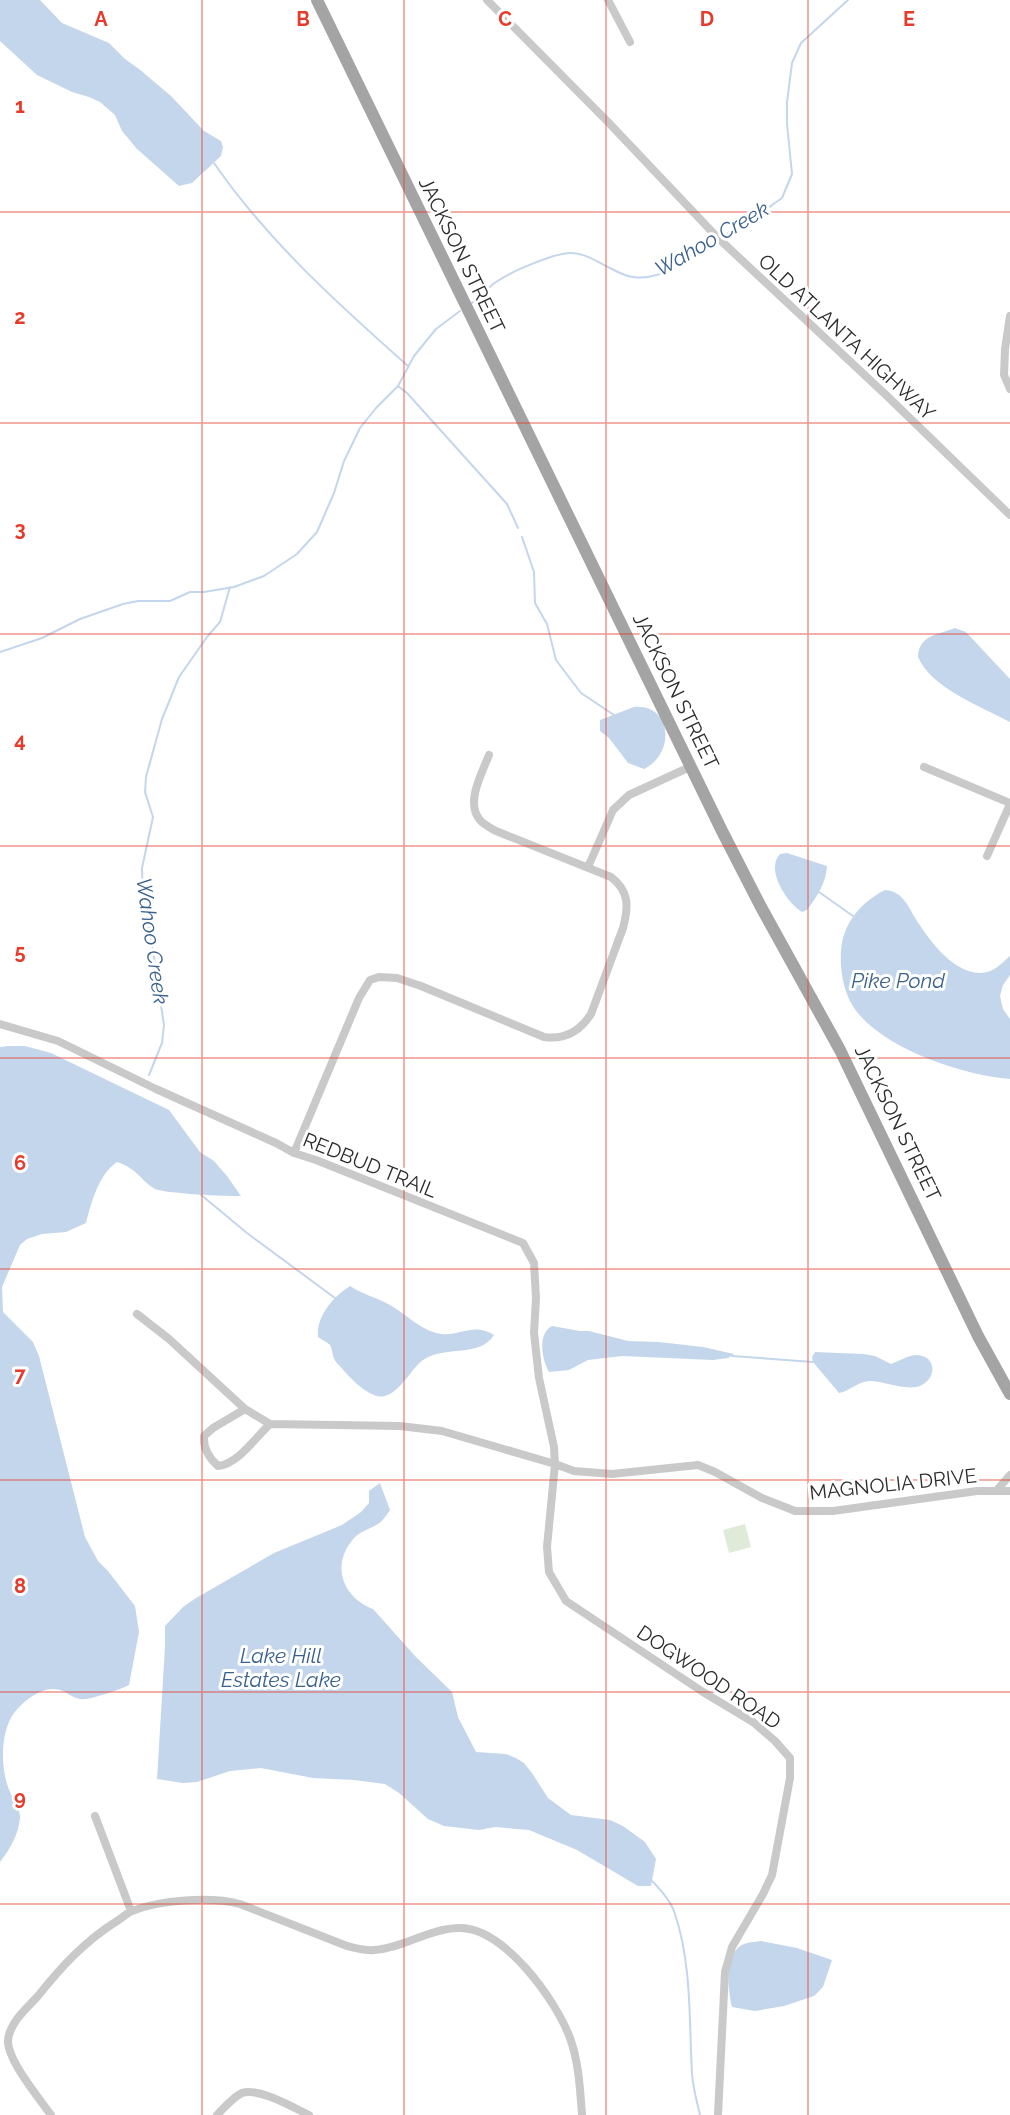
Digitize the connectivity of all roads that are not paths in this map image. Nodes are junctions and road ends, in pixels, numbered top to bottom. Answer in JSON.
{"nodes":[{"id":1,"x":317,"y":0,"type":"edge"},
{"id":2,"x":487,"y":0,"type":"edge"},
{"id":3,"x":608,"y":0,"type":"edge"},
{"id":4,"x":630,"y":42,"type":"dead end"},
{"id":5,"x":1010,"y":316,"type":"edge"},
{"id":6,"x":1010,"y":321,"type":"edge"},
{"id":7,"x":1010,"y":389,"type":"edge"},
{"id":8,"x":1010,"y":515,"type":"edge"},
{"id":9,"x":489,"y":755,"type":"dead end"},
{"id":10,"x":692,"y":766,"type":"junction"},
{"id":11,"x":924,"y":766,"type":"dead end"},
{"id":12,"x":1010,"y":804,"type":"edge"},
{"id":13,"x":987,"y":856,"type":"dead end"},
{"id":14,"x":588,"y":867,"type":"junction"},
{"id":15,"x":0,"y":1024,"type":"edge"},
{"id":16,"x":294,"y":1153,"type":"junction"},
{"id":17,"x":137,"y":1314,"type":"dead end"},
{"id":18,"x":1010,"y":1394,"type":"edge"},
{"id":19,"x":245,"y":1409,"type":"junction"},
{"id":20,"x":270,"y":1424,"type":"junction"},
{"id":21,"x":555,"y":1464,"type":"junction"},
{"id":22,"x":1010,"y":1475,"type":"edge"},
{"id":23,"x":997,"y":1490,"type":"junction"},
{"id":24,"x":1010,"y":1491,"type":"edge"},
{"id":25,"x":95,"y":1816,"type":"dead end"},
{"id":26,"x":131,"y":1911,"type":"junction"},
{"id":27,"x":51,"y":2115,"type":"edge"},
{"id":28,"x":217,"y":2115,"type":"edge"},
{"id":29,"x":309,"y":2115,"type":"edge"},
{"id":30,"x":582,"y":2115,"type":"edge"},
{"id":31,"x":718,"y":2115,"type":"edge"}],
"edges":[{"from":1,"to":10,"type":"main road","name":"JACKSON STREET"},
{"from":2,"to":8,"type":"street","name":"OLD ATLANTA HIGHWAY"},
{"from":3,"to":4,"type":"street"},
{"from":5,"to":6,"type":"street"},
{"from":6,"to":7,"type":"street"},
{"from":9,"to":14,"type":"street"},
{"from":10,"to":14,"type":"street"},
{"from":10,"to":18,"type":"main road","name":"JACKSON STREET"},
{"from":11,"to":12,"type":"street"},
{"from":12,"to":13,"type":"street"},
{"from":14,"to":16,"type":"street"},
{"from":15,"to":16,"type":"street","name":"REDBUD TRAIL"},
{"from":16,"to":21,"type":"street","name":"REDBUD TRAIL"},
{"from":17,"to":19,"type":"street"},
{"from":19,"to":20,"type":"street"},
{"from":19,"to":20,"type":"street"},
{"from":20,"to":21,"type":"street","name":"MAGNOLIA DRIVE"},
{"from":21,"to":23,"type":"street","name":"MAGNOLIA DRIVE"},
{"from":21,"to":31,"type":"street","name":"DOGWOOD ROAD"},
{"from":22,"to":23,"type":"street","name":"MAGNOLIA DRIVE"},
{"from":23,"to":24,"type":"street","name":"MAGNOLIA DRIVE"},
{"from":25,"to":26,"type":"street"},
{"from":26,"to":27,"type":"street"},
{"from":26,"to":30,"type":"street"},
{"from":28,"to":29,"type":"street"}]}
